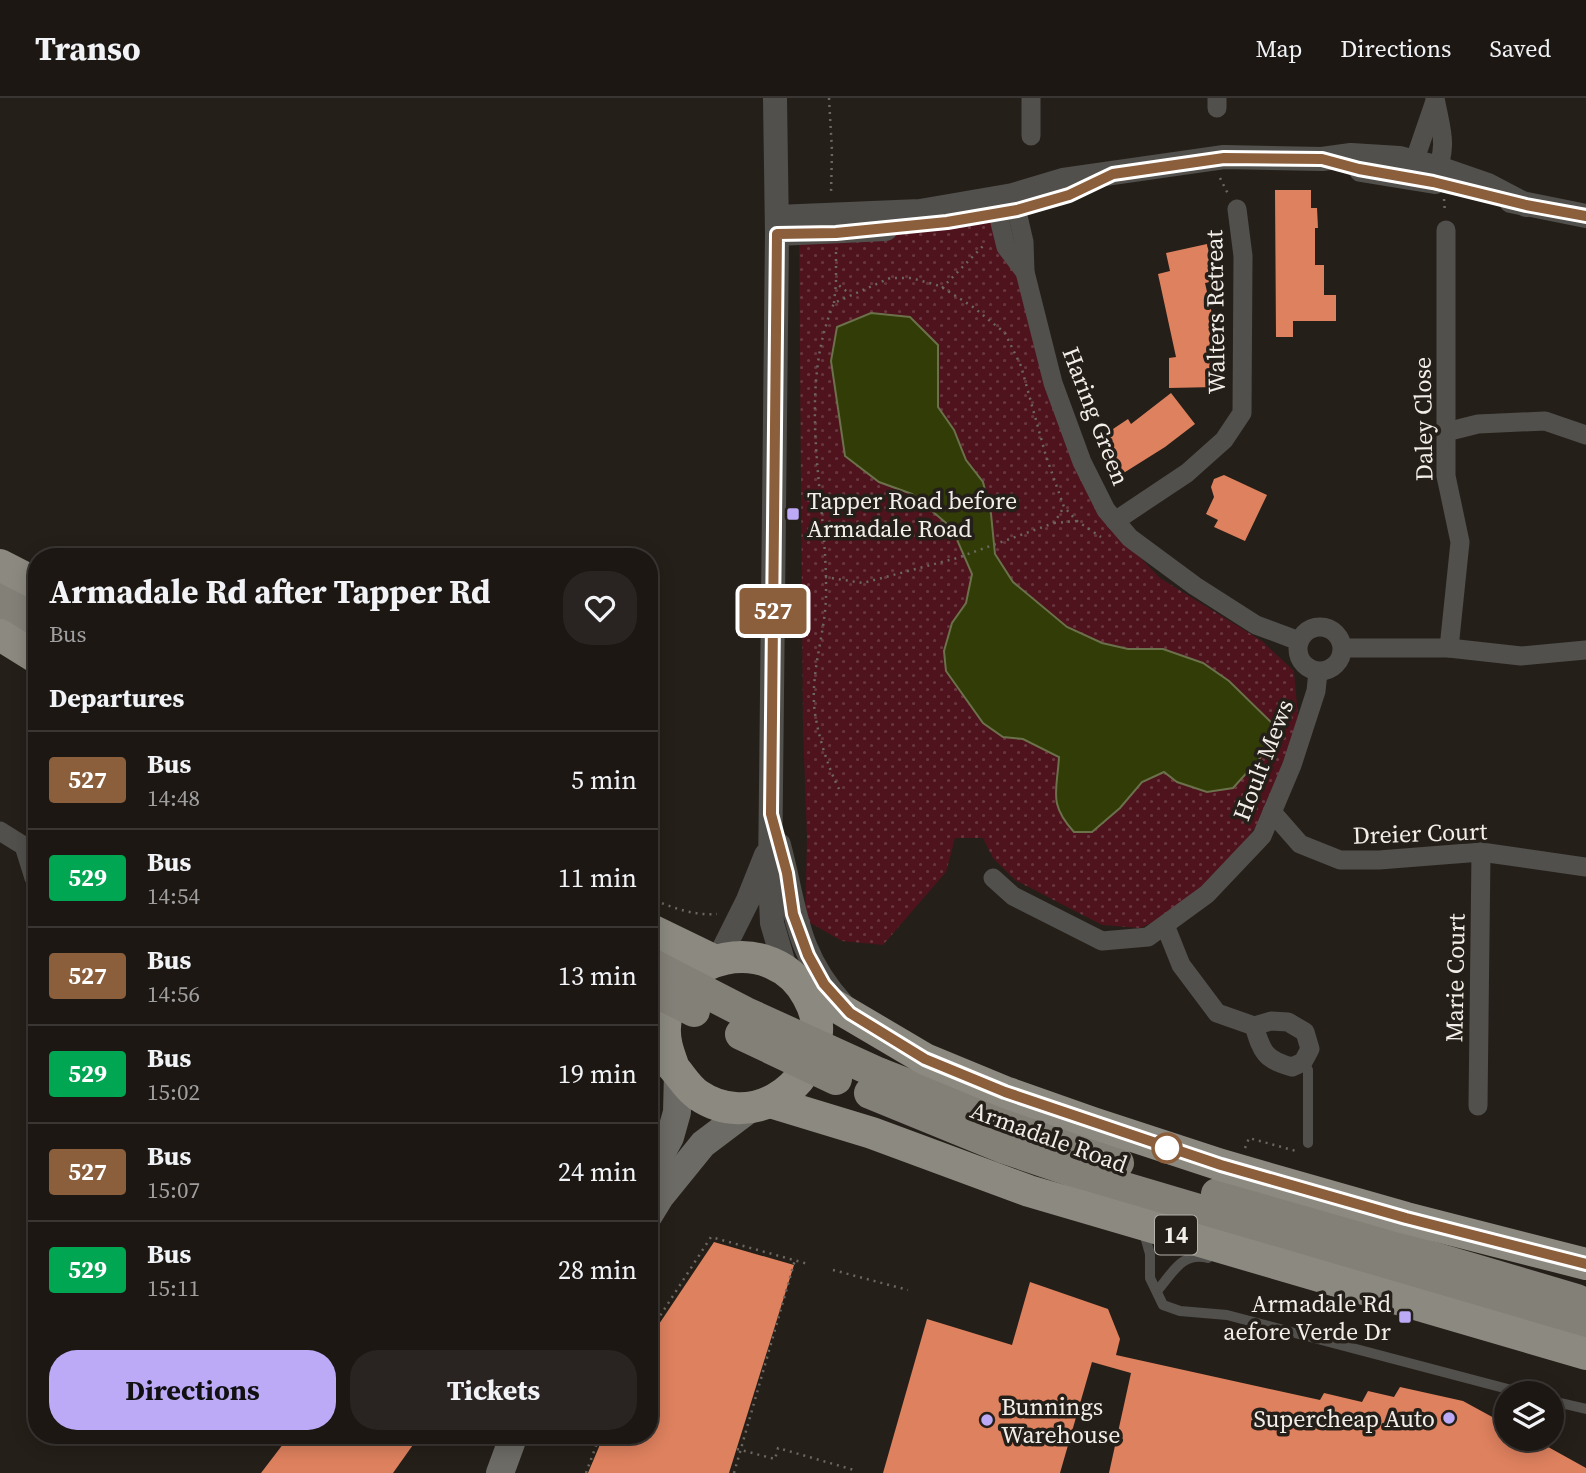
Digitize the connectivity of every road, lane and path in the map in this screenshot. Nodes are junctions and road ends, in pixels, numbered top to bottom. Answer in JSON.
{"nodes":[{"id":1,"x":775,"y":98,"type":"edge"},
{"id":2,"x":829,"y":98,"type":"edge"},
{"id":3,"x":1031,"y":98,"type":"edge"},
{"id":4,"x":1435,"y":99,"type":"edge"},
{"id":5,"x":1031,"y":136,"type":"dead end"},
{"id":6,"x":1429,"y":175,"type":"junction"},
{"id":7,"x":1005,"y":209,"type":"junction"},
{"id":8,"x":1237,"y":209,"type":"dead end"},
{"id":9,"x":1586,"y":216,"type":"edge"},
{"id":10,"x":834,"y":224,"type":"junction"},
{"id":11,"x":777,"y":225,"type":"junction"},
{"id":12,"x":1446,"y":230,"type":"joint"},
{"id":13,"x":836,"y":283,"type":"junction"},
{"id":14,"x":942,"y":288,"type":"junction"},
{"id":15,"x":850,"y":294,"type":"junction"},
{"id":16,"x":834,"y":303,"type":"junction"},
{"id":17,"x":1446,"y":432,"type":"junction"},
{"id":18,"x":1586,"y":435,"type":"edge"},
{"id":19,"x":1064,"y":507,"type":"junction"},
{"id":20,"x":1077,"y":521,"type":"junction"},
{"id":21,"x":1115,"y":521,"type":"junction"},
{"id":22,"x":1054,"y":523,"type":"junction"},
{"id":23,"x":1101,"y":537,"type":"dead end"},
{"id":24,"x":0,"y":565,"type":"edge"},
{"id":25,"x":825,"y":577,"type":"junction"},
{"id":26,"x":28,"y":579,"type":"edge"},
{"id":27,"x":0,"y":582,"type":"edge"},
{"id":28,"x":28,"y":599,"type":"edge"},
{"id":29,"x":0,"y":610,"type":"edge"},
{"id":30,"x":28,"y":626,"type":"edge"},
{"id":31,"x":0,"y":635,"type":"edge"},
{"id":32,"x":1299,"y":641,"type":"junction"},
{"id":33,"x":1343,"y":648,"type":"junction"},
{"id":34,"x":1449,"y":648,"type":"junction"},
{"id":35,"x":1586,"y":650,"type":"edge"},
{"id":36,"x":28,"y":652,"type":"edge"},
{"id":37,"x":1318,"y":672,"type":"junction"},
{"id":38,"x":839,"y":789,"type":"dead end"},
{"id":39,"x":1272,"y":812,"type":"junction"},
{"id":40,"x":771,"y":814,"type":"junction"},
{"id":41,"x":0,"y":831,"type":"edge"},
{"id":42,"x":770,"y":845,"type":"junction"},
{"id":43,"x":1481,"y":852,"type":"junction"},
{"id":44,"x":28,"y":859,"type":"edge"},
{"id":45,"x":1586,"y":867,"type":"edge"},
{"id":46,"x":993,"y":878,"type":"dead end"},
{"id":47,"x":1165,"y":925,"type":"junction"},
{"id":48,"x":658,"y":933,"type":"edge"},
{"id":49,"x":716,"y":960,"type":"junction"},
{"id":50,"x":658,"y":968,"type":"edge"},
{"id":51,"x":794,"y":979,"type":"junction"},
{"id":52,"x":658,"y":992,"type":"edge"},
{"id":53,"x":850,"y":1013,"type":"junction"},
{"id":54,"x":1254,"y":1027,"type":"junction"},
{"id":55,"x":658,"y":1054,"type":"edge"},
{"id":56,"x":1304,"y":1062,"type":"junction"},
{"id":57,"x":676,"y":1071,"type":"junction"},
{"id":58,"x":875,"y":1083,"type":"junction"},
{"id":59,"x":761,"y":1105,"type":"junction"},
{"id":60,"x":1478,"y":1106,"type":"dead end"},
{"id":61,"x":1308,"y":1143,"type":"joint"},
{"id":62,"x":1240,"y":1157,"type":"dead end"},
{"id":63,"x":658,"y":1159,"type":"edge"},
{"id":64,"x":658,"y":1200,"type":"edge"},
{"id":65,"x":1140,"y":1224,"type":"junction"},
{"id":66,"x":795,"y":1260,"type":"junction"},
{"id":67,"x":1222,"y":1261,"type":"dead end"},
{"id":68,"x":1273,"y":1262,"type":"junction"},
{"id":69,"x":808,"y":1264,"type":"dead end"},
{"id":70,"x":1234,"y":1264,"type":"dead end"},
{"id":71,"x":1586,"y":1264,"type":"edge"},
{"id":72,"x":833,"y":1270,"type":"dead end"},
{"id":73,"x":908,"y":1290,"type":"dead end"},
{"id":74,"x":1157,"y":1291,"type":"junction"},
{"id":75,"x":1586,"y":1303,"type":"edge"},
{"id":76,"x":658,"y":1319,"type":"edge"},
{"id":77,"x":1586,"y":1325,"type":"edge"},
{"id":78,"x":1586,"y":1354,"type":"edge"},
{"id":79,"x":1494,"y":1385,"type":"edge"},
{"id":80,"x":1564,"y":1404,"type":"edge"},
{"id":81,"x":1586,"y":1409,"type":"edge"},
{"id":82,"x":492,"y":1444,"type":"edge"},
{"id":83,"x":511,"y":1444,"type":"edge"},
{"id":84,"x":597,"y":1444,"type":"edge"},
{"id":85,"x":739,"y":1450,"type":"junction"},
{"id":86,"x":854,"y":1470,"type":"dead end"},
{"id":87,"x":481,"y":1473,"type":"edge"},
{"id":88,"x":500,"y":1473,"type":"edge"},
{"id":89,"x":586,"y":1473,"type":"edge"},
{"id":90,"x":734,"y":1473,"type":"edge"}],
"edges":[{"from":1,"to":11,"type":"street"},
{"from":2,"to":10,"type":"path"},
{"from":3,"to":5,"type":"street"},
{"from":4,"to":6,"type":"street"},
{"from":6,"to":7,"type":"street"},
{"from":6,"to":9,"type":"street"},
{"from":6,"to":12,"type":"path"},
{"from":7,"to":10,"type":"street"},
{"from":7,"to":14,"type":"path"},
{"from":7,"to":21,"type":"street","name":"Haring Green"},
{"from":8,"to":21,"type":"street","name":"Walters Retreat"},
{"from":10,"to":11,"type":"street"},
{"from":10,"to":13,"type":"path"},
{"from":11,"to":40,"type":"street"},
{"from":12,"to":17,"type":"street","name":"Daley Close"},
{"from":13,"to":15,"type":"path"},
{"from":13,"to":16,"type":"path"},
{"from":14,"to":15,"type":"path"},
{"from":14,"to":19,"type":"path"},
{"from":15,"to":16,"type":"path"},
{"from":16,"to":25,"type":"path"},
{"from":17,"to":18,"type":"street"},
{"from":17,"to":34,"type":"street","name":"Daley Close"},
{"from":19,"to":20,"type":"path"},
{"from":19,"to":22,"type":"path"},
{"from":20,"to":22,"type":"path"},
{"from":20,"to":23,"type":"path"},
{"from":21,"to":32,"type":"street","name":"Haring Green"},
{"from":22,"to":25,"type":"path"},
{"from":24,"to":26,"type":"highway"},
{"from":25,"to":38,"type":"path"},
{"from":27,"to":28,"type":"main road"},
{"from":29,"to":30,"type":"main road"},
{"from":31,"to":36,"type":"highway"},
{"from":32,"to":33,"type":"street"},
{"from":32,"to":37,"type":"street"},
{"from":33,"to":34,"type":"street"},
{"from":33,"to":37,"type":"street"},
{"from":34,"to":35,"type":"street"},
{"from":37,"to":39,"type":"street","name":"Hoult Mews"},
{"from":39,"to":43,"type":"street","name":"Dreier Court"},
{"from":39,"to":47,"type":"street","name":"Hoult Mews"},
{"from":40,"to":42,"type":"street"},
{"from":40,"to":53,"type":"street"},
{"from":41,"to":44,"type":"street"},
{"from":42,"to":49,"type":"street"},
{"from":42,"to":51,"type":"street"},
{"from":43,"to":45,"type":"street","name":"Dreier Court"},
{"from":43,"to":60,"type":"street","name":"Marie Court"},
{"from":46,"to":47,"type":"street","name":"Hoult Mews"},
{"from":47,"to":54,"type":"street"},
{"from":48,"to":49,"type":"highway"},
{"from":49,"to":51,"type":"highway"},
{"from":49,"to":57,"type":"highway"},
{"from":50,"to":58,"type":"main road","name":"Armadale Road","bridge":true},
{"from":51,"to":53,"type":"highway","name":"Armadale Road"},
{"from":51,"to":59,"type":"highway"},
{"from":52,"to":58,"type":"main road","name":"Armadale Road","bridge":true},
{"from":53,"to":71,"type":"highway","name":"Armadale Road"},
{"from":54,"to":56,"type":"street"},
{"from":54,"to":56,"type":"street"},
{"from":55,"to":57,"type":"highway"},
{"from":56,"to":61,"type":"lane"},
{"from":57,"to":59,"type":"highway","number":"14"},
{"from":57,"to":63,"type":"main road"},
{"from":58,"to":75,"type":"main road","name":"Armadale Road"},
{"from":58,"to":77,"type":"main road","name":"Armadale Road"},
{"from":59,"to":64,"type":"main road"},
{"from":59,"to":65,"type":"highway","number":"14"},
{"from":61,"to":62,"type":"path"},
{"from":65,"to":68,"type":"highway","number":"14"},
{"from":65,"to":74,"type":"lane"},
{"from":66,"to":69,"type":"path"},
{"from":66,"to":76,"type":"path"},
{"from":66,"to":85,"type":"path"},
{"from":67,"to":74,"type":"lane"},
{"from":68,"to":70,"type":"lane"},
{"from":68,"to":78,"type":"highway","number":"14"},
{"from":72,"to":73,"type":"path"},
{"from":74,"to":79,"type":"lane"},
{"from":80,"to":81,"type":"lane"},
{"from":82,"to":87,"type":"main road"},
{"from":83,"to":88,"type":"main road"},
{"from":84,"to":89,"type":"path"},
{"from":85,"to":86,"type":"path"},
{"from":85,"to":90,"type":"path"}]}
